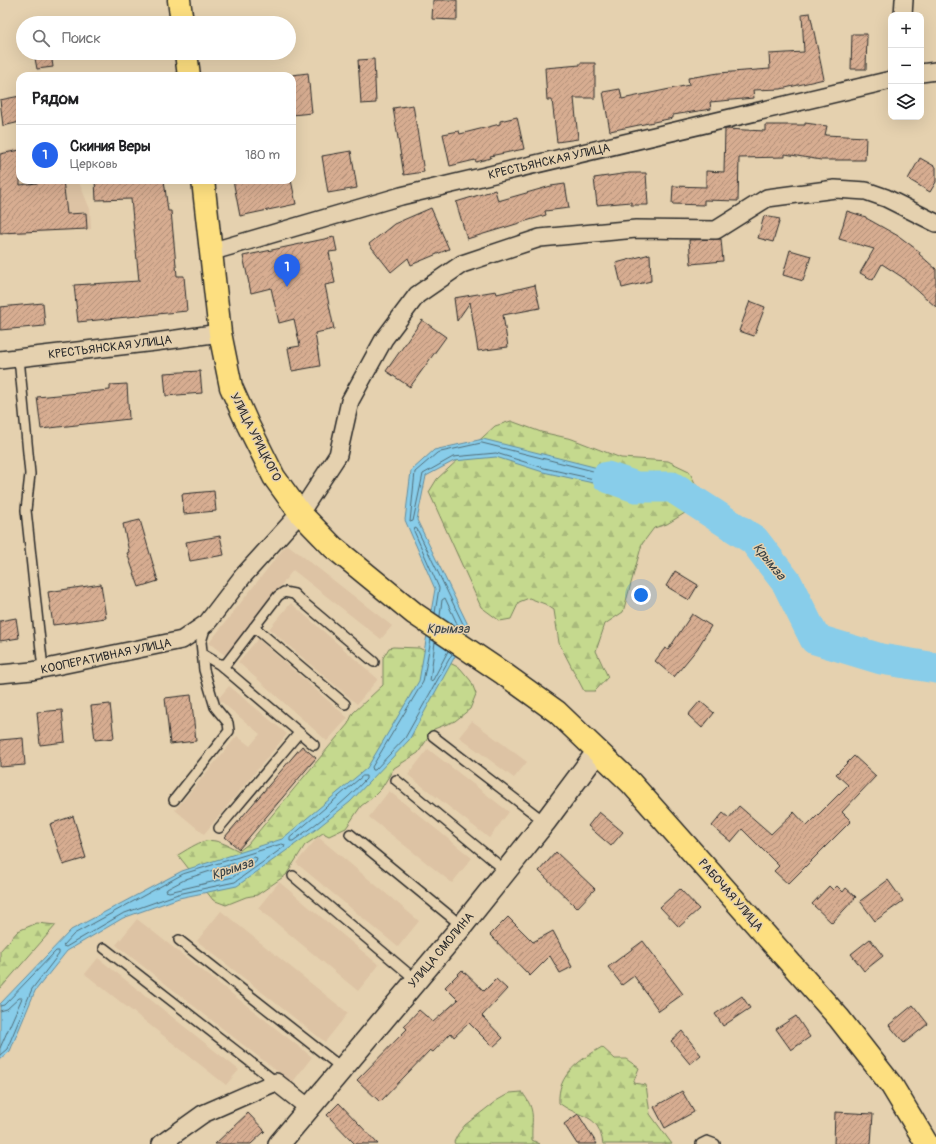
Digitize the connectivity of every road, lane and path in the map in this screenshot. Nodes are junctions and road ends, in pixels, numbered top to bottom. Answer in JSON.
{"nodes":[{"id":1,"x":179,"y":0,"type":"edge"},
{"id":2,"x":904,"y":0,"type":"edge"},
{"id":3,"x":903,"y":12,"type":"edge"},
{"id":4,"x":181,"y":16,"type":"edge"},
{"id":5,"x":187,"y":60,"type":"edge"},
{"id":6,"x":936,"y":70,"type":"edge"},
{"id":7,"x":188,"y":72,"type":"edge"},
{"id":8,"x":924,"y":72,"type":"edge"},
{"id":9,"x":888,"y":81,"type":"edge"},
{"id":10,"x":203,"y":184,"type":"edge"},
{"id":11,"x":936,"y":223,"type":"edge"},
{"id":12,"x":210,"y":252,"type":"junction"},
{"id":13,"x":220,"y":333,"type":"junction"},
{"id":14,"x":19,"y":358,"type":"junction"},
{"id":15,"x":0,"y":360,"type":"edge"},
{"id":16,"x":300,"y":513,"type":"junction"},
{"id":17,"x":207,"y":623,"type":"junction"},
{"id":18,"x":254,"y":627,"type":"junction"},
{"id":19,"x":202,"y":654,"type":"junction"},
{"id":20,"x":374,"y":662,"type":"dead end"},
{"id":21,"x":219,"y":664,"type":"junction"},
{"id":22,"x":43,"y":669,"type":"junction"},
{"id":23,"x":0,"y":674,"type":"edge"},
{"id":24,"x":504,"y":674,"type":"joint"},
{"id":25,"x":345,"y":704,"type":"dead end"},
{"id":26,"x":299,"y":732,"type":"junction"},
{"id":27,"x":433,"y":736,"type":"dead end"},
{"id":28,"x":314,"y":745,"type":"dead end"},
{"id":29,"x":598,"y":751,"type":"junction"},
{"id":30,"x":396,"y":780,"type":"dead end"},
{"id":31,"x":174,"y":800,"type":"dead end"},
{"id":32,"x":545,"y":822,"type":"junction"},
{"id":33,"x":219,"y":828,"type":"dead end"},
{"id":34,"x":350,"y":834,"type":"dead end"},
{"id":35,"x":506,"y":871,"type":"junction"},
{"id":36,"x":293,"y":876,"type":"dead end"},
{"id":37,"x":462,"y":926,"type":"junction"},
{"id":38,"x":180,"y":940,"type":"dead end"},
{"id":39,"x":104,"y":948,"type":"dead end"},
{"id":40,"x":416,"y":980,"type":"junction"},
{"id":41,"x":342,"y":1068,"type":"junction"},
{"id":42,"x":276,"y":1082,"type":"junction"},
{"id":43,"x":309,"y":1108,"type":"junction"},
{"id":44,"x":161,"y":1144,"type":"edge"},
{"id":45,"x":279,"y":1144,"type":"edge"},
{"id":46,"x":701,"y":1144,"type":"edge"},
{"id":47,"x":715,"y":1144,"type":"edge"},
{"id":48,"x":927,"y":1144,"type":"edge"}],
"edges":[{"from":1,"to":4,"type":"main road"},
{"from":2,"to":3,"type":"street"},
{"from":5,"to":7,"type":"main road"},
{"from":6,"to":8,"type":"street"},
{"from":9,"to":12,"type":"street","name":"КРЕСТЬЯНСКАЯ УЛИЦА"},
{"from":10,"to":12,"type":"main road","name":"УЛИЦА УРИЦКОГО"},
{"from":11,"to":16,"type":"street","name":"КООПЕРАТИВНАЯ УЛИЦА"},
{"from":12,"to":13,"type":"main road","name":"УЛИЦА УРИЦКОГО"},
{"from":13,"to":14,"type":"street","name":"КРЕСТЬЯНСКАЯ УЛИЦА"},
{"from":13,"to":16,"type":"main road","name":"УЛИЦА УРИЦКОГО"},
{"from":14,"to":15,"type":"street","name":"КРЕСТЬЯНСКАЯ УЛИЦА"},
{"from":14,"to":22,"type":"lane"},
{"from":16,"to":17,"type":"street","name":"КООПЕРАТИВНАЯ УЛИЦА"},
{"from":16,"to":24,"type":"main road","name":"УЛИЦА УРИЦКОГО"},
{"from":17,"to":19,"type":"lane"},
{"from":17,"to":22,"type":"street","name":"КООПЕРАТИВНАЯ УЛИЦА"},
{"from":18,"to":20,"type":"lane"},
{"from":18,"to":21,"type":"lane"},
{"from":18,"to":25,"type":"lane"},
{"from":19,"to":21,"type":"lane"},
{"from":19,"to":31,"type":"lane"},
{"from":21,"to":26,"type":"lane"},
{"from":22,"to":23,"type":"street","name":"КООПЕРАТИВНАЯ УЛИЦА"},
{"from":24,"to":29,"type":"main road","name":"РАБОЧАЯ УЛИЦА"},
{"from":26,"to":28,"type":"lane"},
{"from":26,"to":33,"type":"lane"},
{"from":27,"to":32,"type":"lane"},
{"from":29,"to":32,"type":"street","name":"УЛИЦА СМОЛИНА"},
{"from":29,"to":48,"type":"main road","name":"РАБОЧАЯ УЛИЦА"},
{"from":30,"to":35,"type":"lane"},
{"from":32,"to":35,"type":"street","name":"УЛИЦА СМОЛИНА"},
{"from":34,"to":37,"type":"lane"},
{"from":35,"to":37,"type":"street","name":"УЛИЦА СМОЛИНА"},
{"from":36,"to":40,"type":"lane"},
{"from":37,"to":40,"type":"street","name":"УЛИЦА СМОЛИНА"},
{"from":38,"to":41,"type":"lane"},
{"from":39,"to":42,"type":"lane"},
{"from":40,"to":41,"type":"street","name":"УЛИЦА СМОЛИНА"},
{"from":41,"to":43,"type":"street","name":"УЛИЦА СМОЛИНА"},
{"from":42,"to":43,"type":"street"},
{"from":42,"to":44,"type":"street"},
{"from":43,"to":45,"type":"street","name":"УЛИЦА СМОЛИНА"},
{"from":46,"to":47,"type":"lane"}]}
